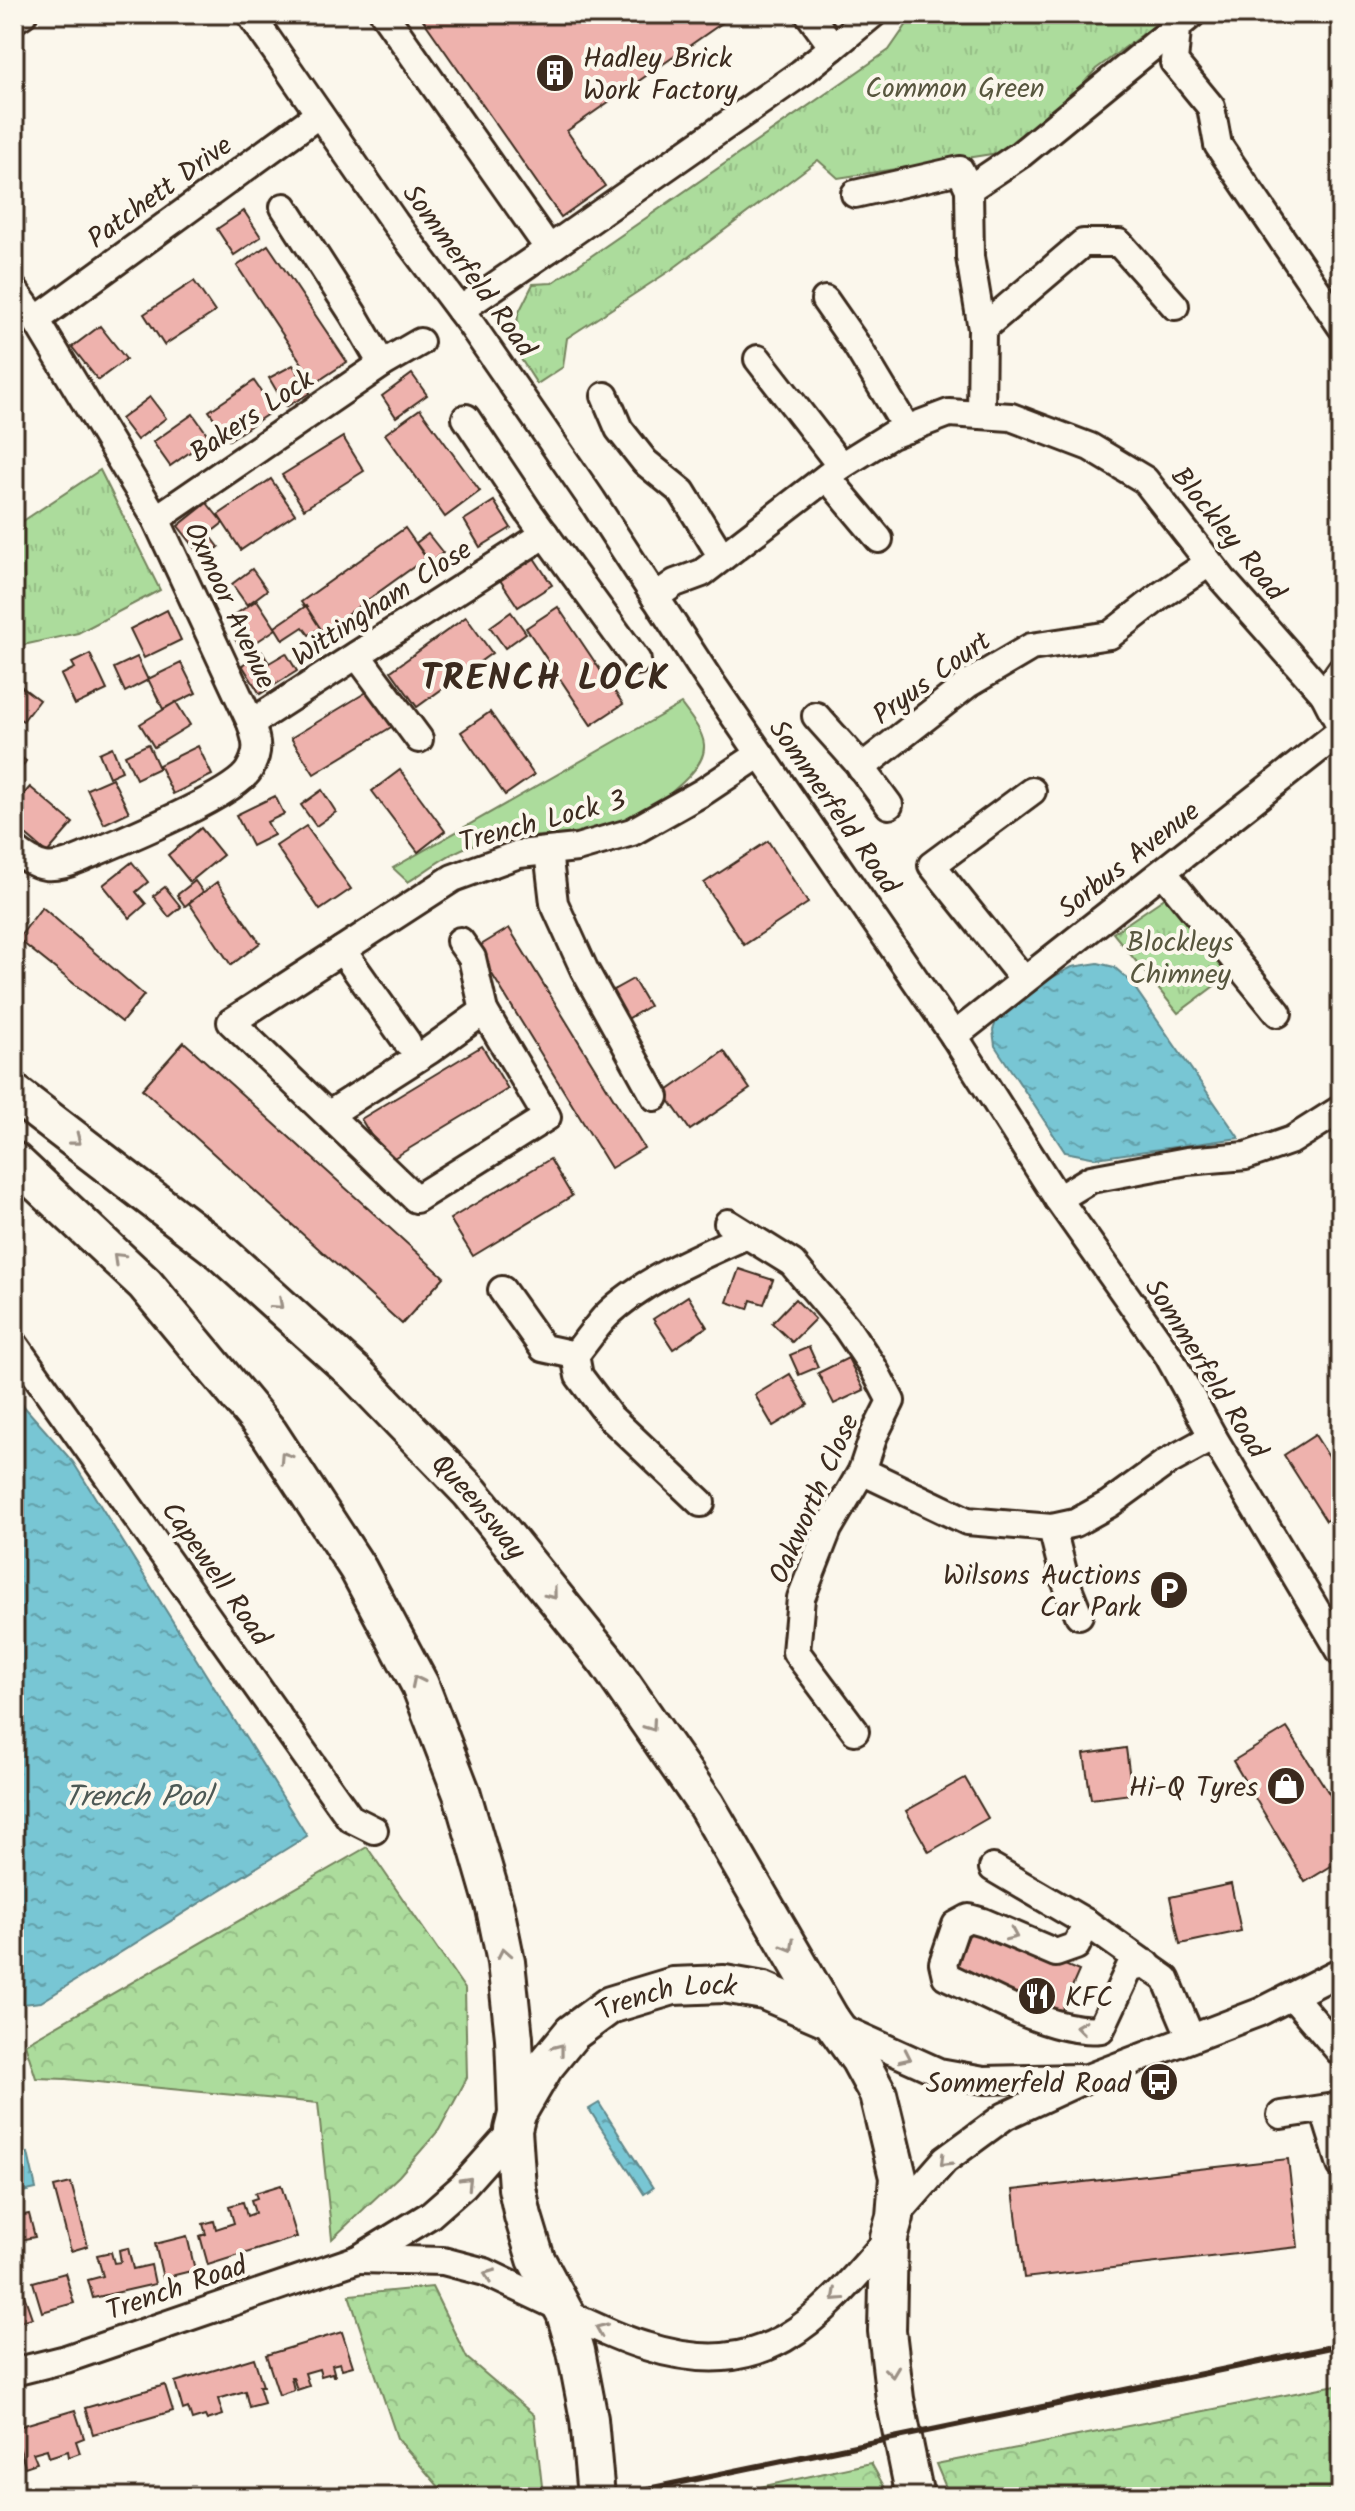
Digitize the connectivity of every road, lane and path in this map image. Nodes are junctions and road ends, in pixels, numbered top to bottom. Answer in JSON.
{"nodes":[{"id":1,"x":23,"y":14,"type":"edge"},
{"id":2,"x":250,"y":14,"type":"edge"},
{"id":3,"x":384,"y":14,"type":"edge"},
{"id":4,"x":809,"y":14,"type":"edge"},
{"id":5,"x":873,"y":14,"type":"edge"},
{"id":6,"x":14,"y":20,"type":"edge"},
{"id":7,"x":1184,"y":21,"type":"edge"},
{"id":8,"x":833,"y":47,"type":"junction"},
{"id":9,"x":319,"y":114,"type":"junction"},
{"id":10,"x":964,"y":180,"type":"junction"},
{"id":11,"x":855,"y":194,"type":"dead end"},
{"id":12,"x":284,"y":207,"type":"dead end"},
{"id":13,"x":549,"y":249,"type":"junction"},
{"id":14,"x":14,"y":290,"type":"edge"},
{"id":15,"x":825,"y":300,"type":"dead end"},
{"id":16,"x":1175,"y":306,"type":"dead end"},
{"id":17,"x":460,"y":310,"type":"junction"},
{"id":18,"x":36,"y":320,"type":"junction"},
{"id":19,"x":1341,"y":326,"type":"edge"},
{"id":20,"x":982,"y":329,"type":"junction"},
{"id":21,"x":420,"y":342,"type":"dead end"},
{"id":22,"x":758,"y":359,"type":"dead end"},
{"id":23,"x":382,"y":364,"type":"junction"},
{"id":24,"x":605,"y":396,"type":"dead end"},
{"id":25,"x":981,"y":415,"type":"junction"},
{"id":26,"x":466,"y":418,"type":"dead end"},
{"id":27,"x":907,"y":429,"type":"junction"},
{"id":28,"x":834,"y":472,"type":"junction"},
{"id":29,"x":156,"y":519,"type":"junction"},
{"id":30,"x":879,"y":539,"type":"dead end"},
{"id":31,"x":552,"y":543,"type":"junction"},
{"id":32,"x":722,"y":557,"type":"junction"},
{"id":33,"x":1209,"y":563,"type":"junction"},
{"id":34,"x":655,"y":597,"type":"junction"},
{"id":35,"x":357,"y":655,"type":"junction"},
{"id":36,"x":637,"y":661,"type":"dead end"},
{"id":37,"x":1341,"y":670,"type":"edge"},
{"id":38,"x":1324,"y":694,"type":"junction"},
{"id":39,"x":816,"y":716,"type":"dead end"},
{"id":40,"x":251,"y":723,"type":"junction"},
{"id":41,"x":1341,"y":729,"type":"edge"},
{"id":42,"x":419,"y":739,"type":"dead end"},
{"id":43,"x":760,"y":754,"type":"junction"},
{"id":44,"x":861,"y":768,"type":"junction"},
{"id":45,"x":1032,"y":791,"type":"dead end"},
{"id":46,"x":889,"y":805,"type":"dead end"},
{"id":47,"x":14,"y":849,"type":"edge"},
{"id":48,"x":548,"y":851,"type":"junction"},
{"id":49,"x":1163,"y":872,"type":"junction"},
{"id":50,"x":460,"y":941,"type":"dead end"},
{"id":51,"x":342,"y":950,"type":"junction"},
{"id":52,"x":1024,"y":980,"type":"junction"},
{"id":53,"x":484,"y":1011,"type":"junction"},
{"id":54,"x":1278,"y":1013,"type":"dead end"},
{"id":55,"x":954,"y":1036,"type":"junction"},
{"id":56,"x":407,"y":1042,"type":"dead end"},
{"id":57,"x":14,"y":1093,"type":"edge"},
{"id":58,"x":655,"y":1097,"type":"dead end"},
{"id":59,"x":1341,"y":1109,"type":"edge"},
{"id":60,"x":328,"y":1115,"type":"junction"},
{"id":61,"x":14,"y":1161,"type":"edge"},
{"id":62,"x":1058,"y":1199,"type":"junction"},
{"id":63,"x":502,"y":1290,"type":"dead end"},
{"id":64,"x":14,"y":1344,"type":"edge"},
{"id":65,"x":575,"y":1355,"type":"junction"},
{"id":66,"x":1213,"y":1437,"type":"junction"},
{"id":67,"x":862,"y":1471,"type":"junction"},
{"id":68,"x":701,"y":1503,"type":"dead end"},
{"id":69,"x":1052,"y":1528,"type":"junction"},
{"id":70,"x":1079,"y":1615,"type":"dead end"},
{"id":71,"x":1341,"y":1652,"type":"edge"},
{"id":72,"x":855,"y":1731,"type":"dead end"},
{"id":73,"x":374,"y":1830,"type":"dead end"},
{"id":74,"x":993,"y":1868,"type":"dead end"},
{"id":75,"x":1087,"y":1923,"type":"junction"},
{"id":76,"x":1147,"y":1964,"type":"junction"},
{"id":77,"x":1341,"y":1971,"type":"edge"},
{"id":78,"x":1293,"y":1997,"type":"junction"},
{"id":79,"x":833,"y":2023,"type":"junction"},
{"id":80,"x":1191,"y":2038,"type":"junction"},
{"id":81,"x":1341,"y":2053,"type":"edge"},
{"id":82,"x":1090,"y":2077,"type":"junction"},
{"id":83,"x":1332,"y":2108,"type":"edge"},
{"id":84,"x":1281,"y":2115,"type":"dead end"},
{"id":85,"x":515,"y":2122,"type":"junction"},
{"id":86,"x":1341,"y":2165,"type":"edge"},
{"id":87,"x":892,"y":2227,"type":"junction"},
{"id":88,"x":358,"y":2259,"type":"junction"},
{"id":89,"x":562,"y":2310,"type":"junction"},
{"id":90,"x":14,"y":2372,"type":"edge"},
{"id":91,"x":596,"y":2497,"type":"edge"},
{"id":92,"x":915,"y":2497,"type":"edge"}],
"edges":[{"from":1,"to":6,"type":"street"},
{"from":2,"to":9,"type":"street","name":"Sommerfeld Road"},
{"from":3,"to":13,"type":"street"},
{"from":4,"to":8,"type":"street"},
{"from":5,"to":8,"type":"street"},
{"from":7,"to":10,"type":"street"},
{"from":7,"to":19,"type":"street"},
{"from":8,"to":13,"type":"street"},
{"from":9,"to":17,"type":"street","name":"Sommerfeld Road"},
{"from":9,"to":18,"type":"street","name":"Patchett Drive"},
{"from":10,"to":11,"type":"street"},
{"from":10,"to":20,"type":"street"},
{"from":12,"to":23,"type":"street"},
{"from":13,"to":17,"type":"street"},
{"from":14,"to":18,"type":"street","name":"Oxmoor Avenue"},
{"from":15,"to":27,"type":"street"},
{"from":16,"to":20,"type":"street"},
{"from":17,"to":34,"type":"street","name":"Sommerfeld Road"},
{"from":18,"to":29,"type":"street","name":"Oxmoor Avenue"},
{"from":20,"to":25,"type":"street"},
{"from":21,"to":23,"type":"street","name":"Bakers Lock"},
{"from":22,"to":28,"type":"street"},
{"from":23,"to":29,"type":"street","name":"Bakers Lock"},
{"from":24,"to":32,"type":"street"},
{"from":25,"to":27,"type":"street","name":"Blockley Road"},
{"from":25,"to":33,"type":"street","name":"Blockley Road"},
{"from":26,"to":31,"type":"street"},
{"from":27,"to":28,"type":"street","name":"Blockley Road"},
{"from":28,"to":30,"type":"street"},
{"from":28,"to":32,"type":"street","name":"Blockley Road"},
{"from":29,"to":40,"type":"street","name":"Oxmoor Avenue"},
{"from":31,"to":35,"type":"street","name":"Wittingham Close"},
{"from":31,"to":36,"type":"street"},
{"from":32,"to":34,"type":"street","name":"Blockley Road"},
{"from":33,"to":38,"type":"street","name":"Blockley Road"},
{"from":33,"to":44,"type":"street","name":"Pryus Court"},
{"from":34,"to":43,"type":"street","name":"Sommerfeld Road"},
{"from":35,"to":40,"type":"street","name":"Wittingham Close"},
{"from":35,"to":42,"type":"street"},
{"from":37,"to":38,"type":"street"},
{"from":38,"to":41,"type":"street","name":"Blockley Road"},
{"from":39,"to":44,"type":"street"},
{"from":40,"to":47,"type":"street","name":"Oxmoor Avenue"},
{"from":41,"to":49,"type":"street","name":"Sorbus Avenue"},
{"from":43,"to":48,"type":"street","name":"Trench Lock 3"},
{"from":43,"to":55,"type":"street","name":"Sommerfeld Road"},
{"from":44,"to":46,"type":"street"},
{"from":45,"to":52,"type":"street"},
{"from":48,"to":51,"type":"street","name":"Trench Lock 3"},
{"from":48,"to":58,"type":"street"},
{"from":49,"to":52,"type":"street","name":"Sorbus Avenue"},
{"from":49,"to":54,"type":"street"},
{"from":50,"to":53,"type":"street"},
{"from":51,"to":56,"type":"street"},
{"from":51,"to":60,"type":"street","name":"Trench Lock 3"},
{"from":52,"to":55,"type":"street","name":"Sorbus Avenue"},
{"from":53,"to":60,"type":"street"},
{"from":53,"to":60,"type":"street"},
{"from":55,"to":62,"type":"street","name":"Sommerfeld Road"},
{"from":57,"to":79,"type":"highway","name":"Queensway","one_way":true},
{"from":59,"to":62,"type":"street"},
{"from":85,"to":61,"type":"highway","one_way":true},
{"from":62,"to":66,"type":"street","name":"Sommerfeld Road"},
{"from":63,"to":65,"type":"street"},
{"from":64,"to":73,"type":"street","name":"Capewell Road"},
{"from":65,"to":67,"type":"street","name":"Oakworth Close"},
{"from":65,"to":68,"type":"street"},
{"from":66,"to":69,"type":"street"},
{"from":66,"to":71,"type":"street","name":"Sommerfeld Road"},
{"from":67,"to":69,"type":"street"},
{"from":67,"to":72,"type":"street","name":"Oakworth Close"},
{"from":69,"to":70,"type":"street"},
{"from":74,"to":75,"type":"street"},
{"from":75,"to":76,"type":"street"},
{"from":76,"to":75,"type":"street","one_way":true},
{"from":76,"to":80,"type":"street"},
{"from":77,"to":78,"type":"street"},
{"from":78,"to":80,"type":"street"},
{"from":78,"to":81,"type":"street"},
{"from":79,"to":82,"type":"street","one_way":true},
{"from":85,"to":79,"type":"highway","name":"Trench Lock","one_way":true},
{"from":79,"to":87,"type":"highway"},
{"from":80,"to":82,"type":"street"},
{"from":82,"to":87,"type":"street","one_way":true},
{"from":83,"to":84,"type":"street"},
{"from":83,"to":86,"type":"street"},
{"from":88,"to":85,"type":"street","one_way":true},
{"from":85,"to":89,"type":"highway"},
{"from":87,"to":89,"type":"street","one_way":true},
{"from":87,"to":92,"type":"highway","one_way":true},
{"from":89,"to":88,"type":"street","one_way":true},
{"from":88,"to":90,"type":"street","name":"Trench Road"},
{"from":89,"to":91,"type":"highway"}]}
